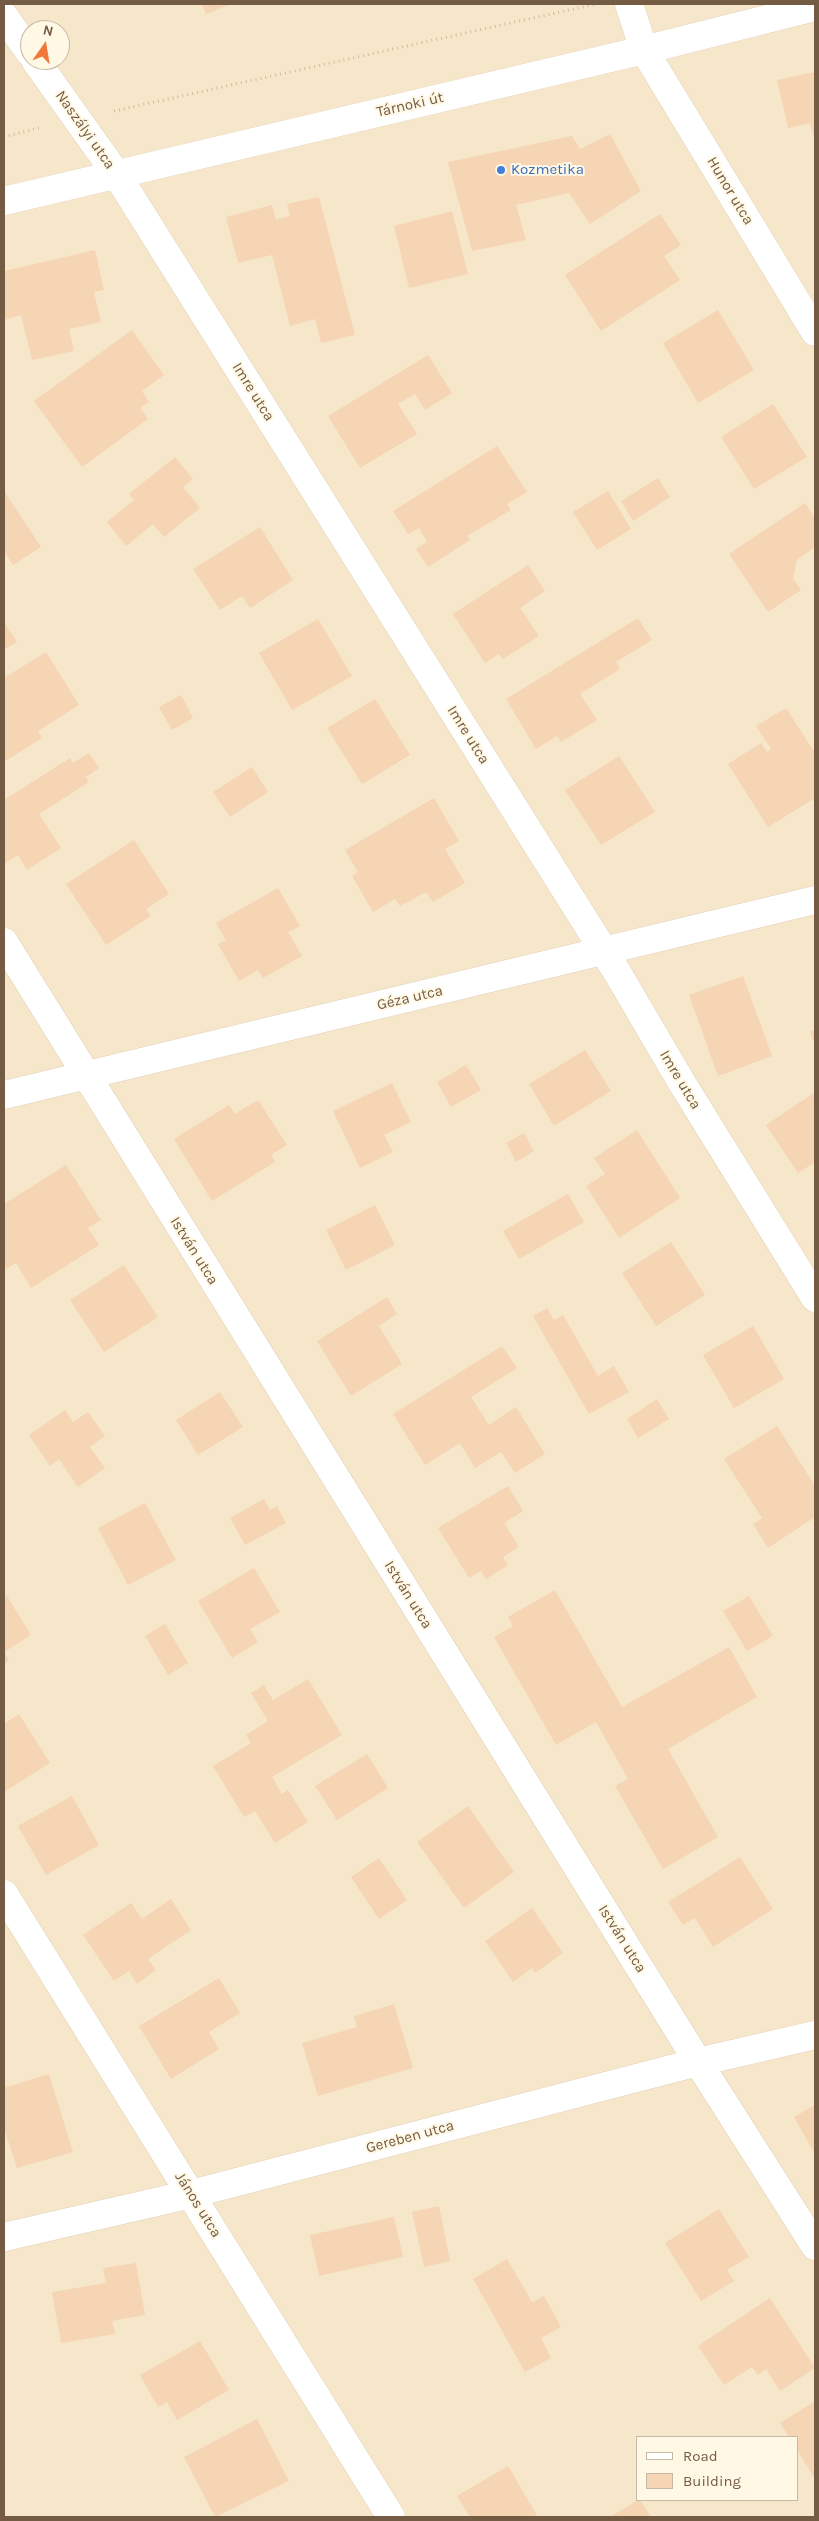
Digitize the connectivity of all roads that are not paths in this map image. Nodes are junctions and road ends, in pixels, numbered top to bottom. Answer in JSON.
{"nodes":[{"id":1,"x":629,"y":4,"type":"edge"},
{"id":2,"x":815,"y":7,"type":"edge"},
{"id":3,"x":4,"y":16,"type":"edge"},
{"id":4,"x":20,"y":39,"type":"edge"},
{"id":5,"x":644,"y":50,"type":"junction"},
{"id":6,"x":42,"y":70,"type":"edge"},
{"id":7,"x":117,"y":175,"type":"junction"},
{"id":8,"x":4,"y":201,"type":"edge"},
{"id":9,"x":815,"y":332,"type":"edge"},
{"id":10,"x":815,"y":900,"type":"edge"},
{"id":11,"x":4,"y":942,"type":"edge"},
{"id":12,"x":604,"y":952,"type":"junction"},
{"id":13,"x":86,"y":1076,"type":"junction"},
{"id":14,"x":4,"y":1095,"type":"edge"},
{"id":15,"x":815,"y":1298,"type":"edge"},
{"id":16,"x":4,"y":1894,"type":"edge"},
{"id":17,"x":815,"y":2035,"type":"edge"},
{"id":18,"x":698,"y":2062,"type":"junction"},
{"id":19,"x":191,"y":2194,"type":"junction"},
{"id":20,"x":4,"y":2237,"type":"edge"},
{"id":21,"x":815,"y":2246,"type":"edge"},
{"id":22,"x":391,"y":2517,"type":"edge"}],
"edges":[{"from":1,"to":5,"type":"street","name":"Hunor utca"},
{"from":2,"to":5,"type":"street","name":"Tárnoki út"},
{"from":3,"to":4,"type":"street"},
{"from":5,"to":7,"type":"street","name":"Tárnoki út"},
{"from":5,"to":9,"type":"street","name":"Hunor utca"},
{"from":6,"to":7,"type":"street","name":"Naszályi utca"},
{"from":7,"to":8,"type":"street","name":"Tárnoki út"},
{"from":7,"to":12,"type":"street","name":"Imre utca"},
{"from":10,"to":12,"type":"street","name":"Géza utca"},
{"from":11,"to":13,"type":"street","name":"István utca"},
{"from":12,"to":13,"type":"street","name":"Géza utca"},
{"from":12,"to":15,"type":"street","name":"Imre utca"},
{"from":13,"to":14,"type":"street","name":"Géza utca"},
{"from":13,"to":18,"type":"street","name":"István utca"},
{"from":16,"to":19,"type":"street","name":"János utca"},
{"from":17,"to":18,"type":"street","name":"Gereben utca"},
{"from":18,"to":19,"type":"street","name":"Gereben utca"},
{"from":18,"to":21,"type":"street","name":"István utca"},
{"from":19,"to":20,"type":"street","name":"Gereben utca"},
{"from":19,"to":22,"type":"street","name":"János utca"}]}
